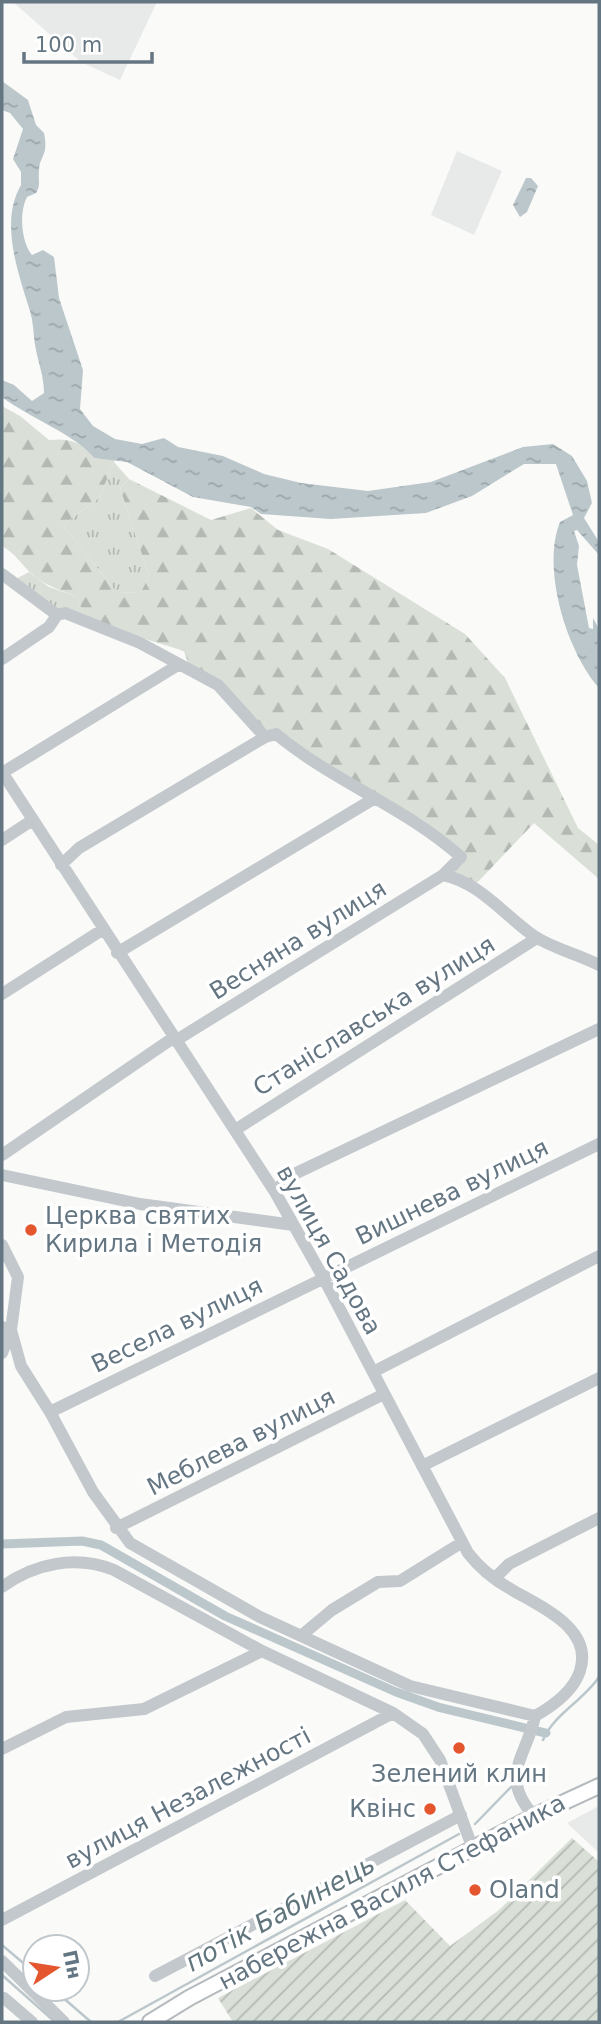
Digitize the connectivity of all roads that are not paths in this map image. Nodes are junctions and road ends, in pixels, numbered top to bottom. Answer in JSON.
{"nodes":[{"id":1,"x":2,"y":574,"type":"edge"},
{"id":2,"x":57,"y":615,"type":"junction"},
{"id":3,"x":2,"y":659,"type":"edge"},
{"id":4,"x":178,"y":665,"type":"junction"},
{"id":5,"x":265,"y":737,"type":"junction"},
{"id":6,"x":2,"y":772,"type":"edge"},
{"id":7,"x":375,"y":798,"type":"junction"},
{"id":8,"x":31,"y":821,"type":"junction"},
{"id":9,"x":2,"y":840,"type":"edge"},
{"id":10,"x":61,"y":864,"type":"junction"},
{"id":11,"x":443,"y":874,"type":"junction"},
{"id":12,"x":102,"y":929,"type":"junction"},
{"id":13,"x":537,"y":938,"type":"junction"},
{"id":14,"x":117,"y":953,"type":"junction"},
{"id":15,"x":599,"y":964,"type":"edge"},
{"id":16,"x":2,"y":994,"type":"edge"},
{"id":17,"x":599,"y":1028,"type":"edge"},
{"id":18,"x":174,"y":1040,"type":"junction"},
{"id":19,"x":235,"y":1130,"type":"junction"},
{"id":20,"x":599,"y":1144,"type":"edge"},
{"id":21,"x":2,"y":1156,"type":"edge"},
{"id":22,"x":2,"y":1175,"type":"edge"},
{"id":23,"x":275,"y":1192,"type":"junction"},
{"id":24,"x":293,"y":1225,"type":"junction"},
{"id":25,"x":2,"y":1245,"type":"edge"},
{"id":26,"x":599,"y":1256,"type":"edge"},
{"id":27,"x":323,"y":1277,"type":"junction"},
{"id":28,"x":7,"y":1329,"type":"edge"},
{"id":29,"x":2,"y":1353,"type":"edge"},
{"id":30,"x":373,"y":1372,"type":"junction"},
{"id":31,"x":599,"y":1378,"type":"edge"},
{"id":32,"x":384,"y":1394,"type":"junction"},
{"id":33,"x":50,"y":1412,"type":"junction"},
{"id":34,"x":422,"y":1466,"type":"junction"},
{"id":35,"x":599,"y":1518,"type":"edge"},
{"id":36,"x":116,"y":1528,"type":"junction"},
{"id":37,"x":461,"y":1542,"type":"junction"},
{"id":38,"x":495,"y":1578,"type":"junction"},
{"id":39,"x":4,"y":1583,"type":"edge"},
{"id":40,"x":302,"y":1635,"type":"junction"},
{"id":41,"x":262,"y":1651,"type":"junction"},
{"id":42,"x":393,"y":1713,"type":"junction"},
{"id":43,"x":534,"y":1719,"type":"junction"},
{"id":44,"x":2,"y":1749,"type":"edge"},
{"id":45,"x":599,"y":1786,"type":"edge"},
{"id":46,"x":461,"y":1815,"type":"junction"},
{"id":47,"x":534,"y":1816,"type":"junction"},
{"id":48,"x":473,"y":1849,"type":"junction"},
{"id":49,"x":2,"y":1920,"type":"edge"},
{"id":50,"x":2,"y":1961,"type":"edge"},
{"id":51,"x":155,"y":1976,"type":"dead end"},
{"id":52,"x":4,"y":1998,"type":"dead end"},
{"id":53,"x":32,"y":2022,"type":"edge"},
{"id":54,"x":64,"y":2022,"type":"edge"},
{"id":55,"x":150,"y":2022,"type":"edge"}],
"edges":[{"from":1,"to":2,"type":"street"},
{"from":2,"to":3,"type":"street"},
{"from":2,"to":4,"type":"street"},
{"from":4,"to":5,"type":"street"},
{"from":4,"to":6,"type":"street"},
{"from":5,"to":7,"type":"street"},
{"from":5,"to":10,"type":"street"},
{"from":6,"to":8,"type":"street","name":"вулиця Садова"},
{"from":7,"to":11,"type":"street"},
{"from":7,"to":14,"type":"street"},
{"from":8,"to":9,"type":"street"},
{"from":8,"to":10,"type":"street","name":"вулиця Садова"},
{"from":10,"to":12,"type":"street","name":"вулиця Садова"},
{"from":11,"to":13,"type":"street"},
{"from":11,"to":18,"type":"street","name":"Весняна вулиця"},
{"from":12,"to":14,"type":"street","name":"вулиця Садова"},
{"from":12,"to":16,"type":"street"},
{"from":13,"to":15,"type":"street"},
{"from":13,"to":19,"type":"street","name":"Станіславська вулиця"},
{"from":14,"to":18,"type":"street","name":"вулиця Садова"},
{"from":17,"to":23,"type":"street"},
{"from":18,"to":19,"type":"street","name":"вулиця Садова"},
{"from":18,"to":21,"type":"street","name":"Весняна вулиця"},
{"from":19,"to":23,"type":"street","name":"вулиця Садова"},
{"from":20,"to":27,"type":"street","name":"Вишнева вулиця"},
{"from":22,"to":24,"type":"street"},
{"from":23,"to":24,"type":"street","name":"вулиця Садова"},
{"from":24,"to":27,"type":"street","name":"вулиця Садова"},
{"from":25,"to":28,"type":"street"},
{"from":26,"to":30,"type":"street"},
{"from":27,"to":30,"type":"street","name":"вулиця Садова"},
{"from":27,"to":33,"type":"street","name":"Весела вулиця"},
{"from":28,"to":29,"type":"street"},
{"from":28,"to":33,"type":"street"},
{"from":30,"to":32,"type":"street","name":"вулиця Садова"},
{"from":31,"to":34,"type":"street"},
{"from":32,"to":34,"type":"street","name":"вулиця Садова"},
{"from":32,"to":36,"type":"street","name":"Меблева вулиця"},
{"from":33,"to":36,"type":"street"},
{"from":34,"to":37,"type":"street","name":"вулиця Садова"},
{"from":35,"to":38,"type":"street"},
{"from":36,"to":40,"type":"street"},
{"from":37,"to":38,"type":"street","name":"вулиця Садова"},
{"from":37,"to":40,"type":"street"},
{"from":38,"to":43,"type":"street","name":"вулиця Садова"},
{"from":39,"to":41,"type":"street"},
{"from":40,"to":43,"type":"street"},
{"from":41,"to":42,"type":"street"},
{"from":41,"to":44,"type":"street"},
{"from":42,"to":46,"type":"street"},
{"from":42,"to":49,"type":"street","name":"вулиця Незалежності"},
{"from":43,"to":47,"type":"street"},
{"from":45,"to":47,"type":"main road","name":"набережна Василя Стефаника"},
{"from":46,"to":48,"type":"street"},
{"from":46,"to":51,"type":"street"},
{"from":47,"to":48,"type":"main road","name":"набережна Василя Стефаника"},
{"from":48,"to":55,"type":"main road","name":"набережна Василя Стефаника"},
{"from":50,"to":54,"type":"street"},
{"from":52,"to":53,"type":"street"}]}
